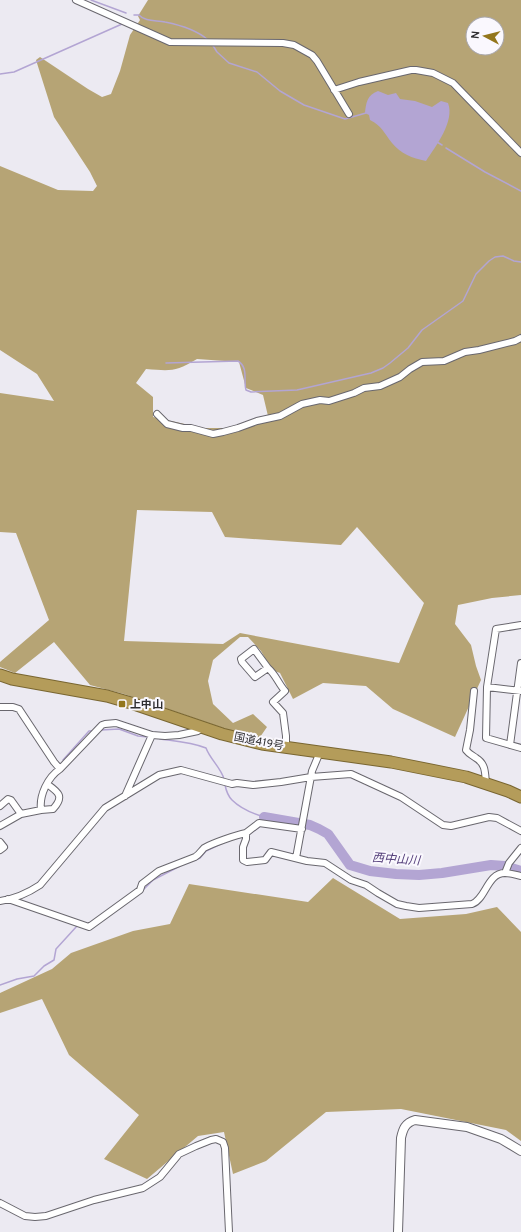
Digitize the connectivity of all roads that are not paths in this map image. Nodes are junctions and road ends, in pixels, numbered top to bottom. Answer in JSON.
{"nodes":[{"id":1,"x":76,"y":0,"type":"edge"},
{"id":2,"x":334,"y":90,"type":"junction"},
{"id":3,"x":349,"y":114,"type":"dead end"},
{"id":4,"x":521,"y":153,"type":"edge"},
{"id":5,"x":521,"y":338,"type":"edge"},
{"id":6,"x":157,"y":414,"type":"dead end"},
{"id":7,"x":521,"y":625,"type":"edge"},
{"id":8,"x":521,"y":663,"type":"edge"},
{"id":9,"x":268,"y":668,"type":"junction"},
{"id":10,"x":0,"y":675,"type":"edge"},
{"id":11,"x":487,"y":686,"type":"junction"},
{"id":12,"x":519,"y":690,"type":"edge"},
{"id":13,"x":474,"y":691,"type":"dead end"},
{"id":14,"x":0,"y":707,"type":"edge"},
{"id":15,"x":203,"y":728,"type":"junction"},
{"id":16,"x":152,"y":735,"type":"junction"},
{"id":17,"x":510,"y":745,"type":"junction"},
{"id":18,"x":286,"y":747,"type":"junction"},
{"id":19,"x":521,"y":748,"type":"edge"},
{"id":20,"x":320,"y":752,"type":"junction"},
{"id":21,"x":60,"y":769,"type":"junction"},
{"id":22,"x":311,"y":777,"type":"junction"},
{"id":23,"x":47,"y":784,"type":"junction"},
{"id":24,"x":486,"y":784,"type":"junction"},
{"id":25,"x":125,"y":796,"type":"junction"},
{"id":26,"x":521,"y":797,"type":"edge"},
{"id":27,"x":0,"y":806,"type":"edge"},
{"id":28,"x":42,"y":810,"type":"junction"},
{"id":29,"x":21,"y":814,"type":"junction"},
{"id":30,"x":1,"y":824,"type":"edge"},
{"id":31,"x":302,"y":828,"type":"junction"},
{"id":32,"x":521,"y":831,"type":"edge"},
{"id":33,"x":246,"y":833,"type":"junction"},
{"id":34,"x":0,"y":842,"type":"edge"},
{"id":35,"x":521,"y":848,"type":"edge"},
{"id":36,"x":0,"y":850,"type":"edge"},
{"id":37,"x":296,"y":858,"type":"junction"},
{"id":38,"x":505,"y":872,"type":"junction"},
{"id":39,"x":521,"y":876,"type":"edge"},
{"id":40,"x":0,"y":900,"type":"edge"},
{"id":41,"x":8,"y":900,"type":"junction"},
{"id":42,"x":521,"y":1151,"type":"edge"},
{"id":43,"x":0,"y":1203,"type":"edge"},
{"id":44,"x":229,"y":1232,"type":"edge"},
{"id":45,"x":398,"y":1232,"type":"edge"}],
"edges":[{"from":1,"to":2,"type":"street"},
{"from":2,"to":3,"type":"street"},
{"from":2,"to":4,"type":"street"},
{"from":5,"to":6,"type":"street"},
{"from":7,"to":11,"type":"street"},
{"from":8,"to":12,"type":"street"},
{"from":9,"to":9,"type":"street"},
{"from":9,"to":18,"type":"street"},
{"from":10,"to":15,"type":"highway","name":"国道419号"},
{"from":11,"to":12,"type":"street"},
{"from":11,"to":17,"type":"street"},
{"from":12,"to":17,"type":"street"},
{"from":13,"to":24,"type":"street"},
{"from":14,"to":21,"type":"street"},
{"from":15,"to":16,"type":"street"},
{"from":15,"to":18,"type":"highway","name":"国道419号"},
{"from":16,"to":21,"type":"street"},
{"from":16,"to":25,"type":"street"},
{"from":17,"to":19,"type":"street"},
{"from":18,"to":20,"type":"highway","name":"国道419号"},
{"from":20,"to":22,"type":"street"},
{"from":20,"to":24,"type":"highway","name":"国道419号"},
{"from":21,"to":23,"type":"street"},
{"from":22,"to":25,"type":"street"},
{"from":22,"to":31,"type":"street"},
{"from":22,"to":32,"type":"street"},
{"from":23,"to":28,"type":"street"},
{"from":23,"to":28,"type":"street"},
{"from":24,"to":26,"type":"highway","name":"国道419号"},
{"from":25,"to":41,"type":"street"},
{"from":27,"to":29,"type":"street"},
{"from":28,"to":29,"type":"street"},
{"from":29,"to":30,"type":"street"},
{"from":31,"to":33,"type":"street"},
{"from":31,"to":37,"type":"street"},
{"from":33,"to":37,"type":"street"},
{"from":33,"to":41,"type":"street"},
{"from":34,"to":36,"type":"street"},
{"from":35,"to":38,"type":"street"},
{"from":37,"to":38,"type":"street"},
{"from":38,"to":39,"type":"street"},
{"from":40,"to":41,"type":"street"},
{"from":42,"to":45,"type":"street"},
{"from":43,"to":44,"type":"street"}]}
